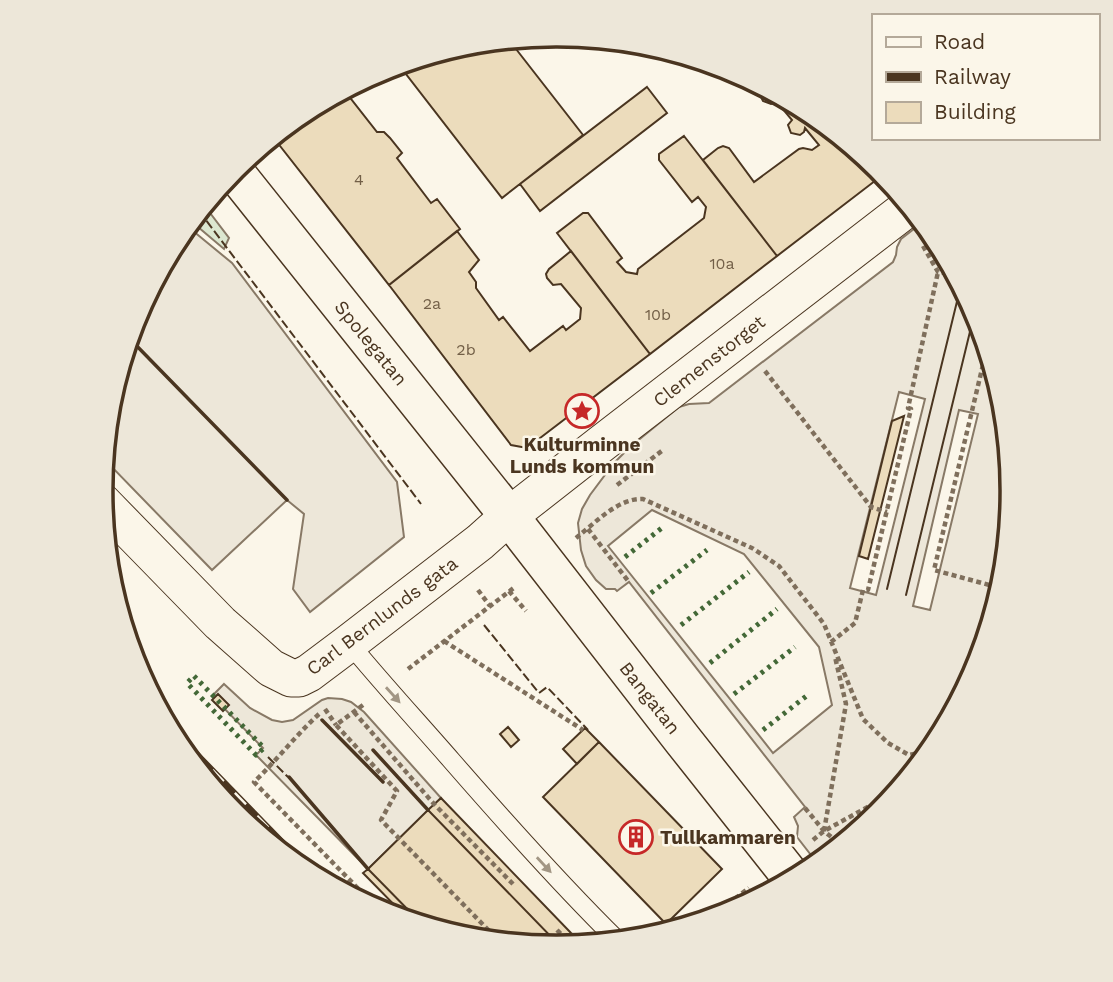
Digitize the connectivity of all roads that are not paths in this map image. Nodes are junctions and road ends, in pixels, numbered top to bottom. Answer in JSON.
{"nodes":[{"id":1,"x":241,"y":180,"type":"edge"},
{"id":2,"x":912,"y":225,"type":"edge"},
{"id":3,"x":114,"y":514,"type":"edge"},
{"id":4,"x":509,"y":516,"type":"junction"},
{"id":5,"x":349,"y":643,"type":"junction"},
{"id":6,"x":799,"y":863,"type":"edge"},
{"id":7,"x":609,"y":932,"type":"edge"}],
"edges":[{"from":1,"to":4,"type":"street","name":"Spolegatan"},
{"from":2,"to":4,"type":"street","name":"Clemenstorget"},
{"from":3,"to":5,"type":"street","name":"Carl Bernlunds gata"},
{"from":4,"to":5,"type":"street","name":"Carl Bernlunds gata"},
{"from":4,"to":6,"type":"street","name":"Bangatan"},
{"from":5,"to":7,"type":"lane","one_way":true}]}
